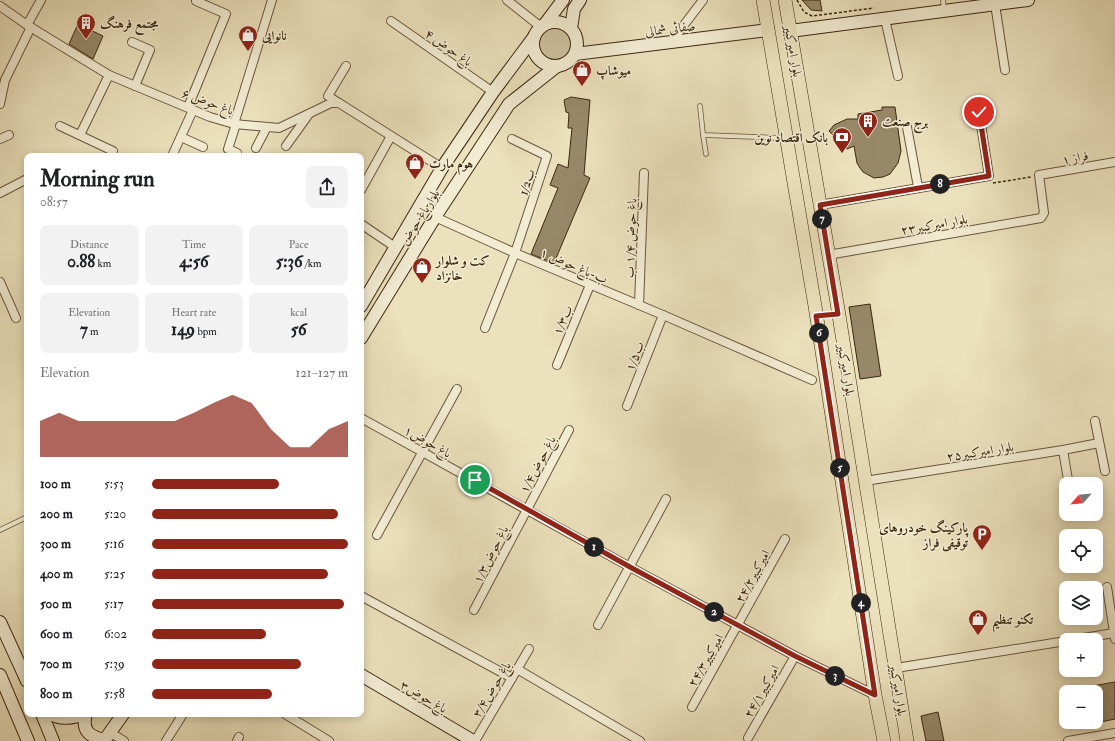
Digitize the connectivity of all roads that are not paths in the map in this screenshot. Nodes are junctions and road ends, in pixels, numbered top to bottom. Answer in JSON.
{"nodes":[{"id":1,"x":41,"y":0,"type":"edge"},
{"id":2,"x":272,"y":0,"type":"edge"},
{"id":3,"x":507,"y":0,"type":"edge"},
{"id":4,"x":563,"y":0,"type":"edge"},
{"id":5,"x":580,"y":0,"type":"edge"},
{"id":6,"x":703,"y":0,"type":"edge"},
{"id":7,"x":763,"y":0,"type":"edge"},
{"id":8,"x":785,"y":0,"type":"edge"},
{"id":9,"x":1028,"y":0,"type":"edge"},
{"id":10,"x":196,"y":1,"type":"edge"},
{"id":11,"x":995,"y":4,"type":"junction"},
{"id":12,"x":0,"y":6,"type":"edge"},
{"id":13,"x":944,"y":6,"type":"edge"},
{"id":14,"x":885,"y":19,"type":"junction"},
{"id":15,"x":391,"y":21,"type":"dead end"},
{"id":16,"x":543,"y":25,"type":"junction"},
{"id":17,"x":29,"y":26,"type":"junction"},
{"id":18,"x":571,"y":28,"type":"junction"},
{"id":19,"x":768,"y":30,"type":"junction"},
{"id":20,"x":790,"y":31,"type":"junction"},
{"id":21,"x":534,"y":37,"type":"junction"},
{"id":22,"x":132,"y":42,"type":"dead end"},
{"id":23,"x":671,"y":42,"type":"junction"},
{"id":24,"x":575,"y":54,"type":"junction"},
{"id":25,"x":346,"y":66,"type":"dead end"},
{"id":26,"x":557,"y":66,"type":"junction"},
{"id":27,"x":1005,"y":70,"type":"dead end"},
{"id":28,"x":109,"y":75,"type":"junction"},
{"id":29,"x":898,"y":76,"type":"dead end"},
{"id":30,"x":135,"y":86,"type":"junction"},
{"id":31,"x":493,"y":92,"type":"junction"},
{"id":32,"x":339,"y":103,"type":"junction"},
{"id":33,"x":0,"y":104,"type":"edge"},
{"id":34,"x":700,"y":106,"type":"dead end"},
{"id":35,"x":191,"y":109,"type":"junction"},
{"id":36,"x":979,"y":112,"type":"dead end"},
{"id":37,"x":310,"y":113,"type":"junction"},
{"id":38,"x":235,"y":124,"type":"junction"},
{"id":39,"x":60,"y":126,"type":"dead end"},
{"id":40,"x":267,"y":127,"type":"junction"},
{"id":41,"x":908,"y":127,"type":"dead end"},
{"id":42,"x":9,"y":135,"type":"dead end"},
{"id":43,"x":80,"y":135,"type":"junction"},
{"id":44,"x":703,"y":135,"type":"junction"},
{"id":45,"x":391,"y":136,"type":"junction"},
{"id":46,"x":181,"y":137,"type":"junction"},
{"id":47,"x":786,"y":138,"type":"junction"},
{"id":48,"x":0,"y":139,"type":"edge"},
{"id":49,"x":512,"y":139,"type":"dead end"},
{"id":50,"x":286,"y":146,"type":"dead end"},
{"id":51,"x":203,"y":147,"type":"dead end"},
{"id":52,"x":256,"y":148,"type":"dead end"},
{"id":53,"x":113,"y":151,"type":"dead end"},
{"id":54,"x":173,"y":153,"type":"edge"},
{"id":55,"x":237,"y":153,"type":"dead end"},
{"id":56,"x":706,"y":154,"type":"dead end"},
{"id":57,"x":1115,"y":162,"type":"edge"},
{"id":58,"x":442,"y":168,"type":"junction"},
{"id":59,"x":644,"y":173,"type":"dead end"},
{"id":60,"x":24,"y":181,"type":"edge"},
{"id":61,"x":364,"y":185,"type":"edge"},
{"id":62,"x":918,"y":187,"type":"junction"},
{"id":63,"x":0,"y":193,"type":"edge"},
{"id":64,"x":820,"y":205,"type":"junction"},
{"id":65,"x":1044,"y":215,"type":"joint"},
{"id":66,"x":435,"y":217,"type":"junction"},
{"id":67,"x":364,"y":226,"type":"edge"},
{"id":68,"x":395,"y":247,"type":"junction"},
{"id":69,"x":515,"y":253,"type":"junction"},
{"id":70,"x":828,"y":255,"type":"junction"},
{"id":71,"x":0,"y":282,"type":"edge"},
{"id":72,"x":590,"y":285,"type":"junction"},
{"id":73,"x":364,"y":301,"type":"edge"},
{"id":74,"x":639,"y":305,"type":"junction"},
{"id":75,"x":838,"y":314,"type":"junction"},
{"id":76,"x":663,"y":315,"type":"junction"},
{"id":77,"x":816,"y":316,"type":"junction"},
{"id":78,"x":16,"y":318,"type":"dead end"},
{"id":79,"x":485,"y":328,"type":"dead end"},
{"id":80,"x":364,"y":329,"type":"edge"},
{"id":81,"x":556,"y":365,"type":"dead end"},
{"id":82,"x":812,"y":380,"type":"dead end"},
{"id":83,"x":457,"y":389,"type":"dead end"},
{"id":84,"x":628,"y":406,"type":"dead end"},
{"id":85,"x":364,"y":420,"type":"edge"},
{"id":86,"x":1095,"y":421,"type":"dead end"},
{"id":87,"x":569,"y":430,"type":"dead end"},
{"id":88,"x":1099,"y":444,"type":"junction"},
{"id":89,"x":1063,"y":450,"type":"junction"},
{"id":90,"x":423,"y":452,"type":"junction"},
{"id":91,"x":1105,"y":471,"type":"dead end"},
{"id":92,"x":1068,"y":477,"type":"edge"},
{"id":93,"x":865,"y":481,"type":"junction"},
{"id":94,"x":666,"y":499,"type":"dead end"},
{"id":95,"x":527,"y":509,"type":"junction"},
{"id":96,"x":24,"y":518,"type":"edge"},
{"id":97,"x":0,"y":530,"type":"edge"},
{"id":98,"x":377,"y":535,"type":"dead end"},
{"id":99,"x":785,"y":539,"type":"dead end"},
{"id":100,"x":630,"y":567,"type":"junction"},
{"id":101,"x":1106,"y":587,"type":"dead end"},
{"id":102,"x":364,"y":598,"type":"edge"},
{"id":103,"x":474,"y":610,"type":"dead end"},
{"id":104,"x":0,"y":622,"type":"edge"},
{"id":105,"x":598,"y":625,"type":"dead end"},
{"id":106,"x":739,"y":625,"type":"junction"},
{"id":107,"x":1115,"y":636,"type":"edge"},
{"id":108,"x":1103,"y":637,"type":"edge"},
{"id":109,"x":1059,"y":642,"type":"edge"},
{"id":110,"x":529,"y":649,"type":"dead end"},
{"id":111,"x":795,"y":656,"type":"junction"},
{"id":112,"x":24,"y":665,"type":"edge"},
{"id":113,"x":896,"y":668,"type":"junction"},
{"id":114,"x":517,"y":669,"type":"junction"},
{"id":115,"x":364,"y":677,"type":"edge"},
{"id":116,"x":512,"y":678,"type":"junction"},
{"id":117,"x":1,"y":680,"type":"edge"},
{"id":118,"x":875,"y":695,"type":"junction"},
{"id":119,"x":692,"y":707,"type":"dead end"},
{"id":120,"x":43,"y":717,"type":"edge"},
{"id":121,"x":56,"y":717,"type":"edge"},
{"id":122,"x":78,"y":717,"type":"edge"},
{"id":123,"x":85,"y":717,"type":"edge"},
{"id":124,"x":121,"y":717,"type":"edge"},
{"id":125,"x":181,"y":717,"type":"edge"},
{"id":126,"x":290,"y":717,"type":"edge"},
{"id":127,"x":1115,"y":733,"type":"edge"},
{"id":128,"x":107,"y":738,"type":"edge"},
{"id":129,"x":748,"y":738,"type":"dead end"},
{"id":130,"x":28,"y":741,"type":"edge"},
{"id":131,"x":53,"y":741,"type":"edge"},
{"id":132,"x":124,"y":741,"type":"edge"},
{"id":133,"x":166,"y":741,"type":"edge"},
{"id":134,"x":329,"y":741,"type":"edge"},
{"id":135,"x":474,"y":741,"type":"edge"},
{"id":136,"x":640,"y":741,"type":"edge"},
{"id":137,"x":884,"y":741,"type":"edge"},
{"id":138,"x":907,"y":741,"type":"edge"},
{"id":139,"x":1068,"y":741,"type":"edge"}],
"edges":[{"from":1,"to":17,"type":"street"},
{"from":2,"to":38,"type":"street"},
{"from":3,"to":16,"type":"street"},
{"from":4,"to":16,"type":"main road"},
{"from":5,"to":18,"type":"main road"},
{"from":6,"to":23,"type":"street"},
{"from":7,"to":19,"type":"main road","name":"بلوار امیرکبیر"},
{"from":8,"to":20,"type":"main road","name":"بلوار امیرکبیر"},
{"from":9,"to":11,"type":"main road"},
{"from":10,"to":35,"type":"street"},
{"from":11,"to":13,"type":"main road"},
{"from":11,"to":27,"type":"street"},
{"from":12,"to":17,"type":"street","name":"۶ باغ حوض"},
{"from":13,"to":14,"type":"main road"},
{"from":14,"to":20,"type":"main road"},
{"from":14,"to":29,"type":"street"},
{"from":15,"to":31,"type":"street","name":"۴ باغ حوض"},
{"from":16,"to":18,"type":"main road"},
{"from":16,"to":21,"type":"main road"},
{"from":17,"to":28,"type":"street","name":"۶ باغ حوض"},
{"from":17,"to":33,"type":"street"},
{"from":18,"to":24,"type":"main road"},
{"from":19,"to":23,"type":"main road","name":"صفائی شمالی"},
{"from":19,"to":47,"type":"main road","name":"بلوار امیرکبیر"},
{"from":20,"to":64,"type":"main road","name":"بلوار امیرکبیر"},
{"from":21,"to":26,"type":"main road"},
{"from":21,"to":31,"type":"main road","name":"بلوارباغ حوض"},
{"from":22,"to":30,"type":"street"},
{"from":23,"to":24,"type":"main road","name":"صفائی شمالی"},
{"from":24,"to":26,"type":"main road"},
{"from":25,"to":32,"type":"street"},
{"from":26,"to":66,"type":"main road","name":"بلوارباغ حوض"},
{"from":28,"to":30,"type":"street","name":"۶ باغ حوض"},
{"from":28,"to":43,"type":"street"},
{"from":30,"to":35,"type":"street","name":"۶ باغ حوض"},
{"from":31,"to":58,"type":"main road","name":"بلوارباغ حوض"},
{"from":32,"to":37,"type":"street","name":"۶ باغ حوض"},
{"from":32,"to":45,"type":"street"},
{"from":34,"to":44,"type":"lane"},
{"from":35,"to":38,"type":"street","name":"۶ باغ حوض"},
{"from":35,"to":46,"type":"street"},
{"from":36,"to":62,"type":"street"},
{"from":37,"to":40,"type":"street","name":"۶ باغ حوض"},
{"from":37,"to":50,"type":"street"},
{"from":38,"to":40,"type":"street","name":"۶ باغ حوض"},
{"from":38,"to":55,"type":"street"},
{"from":39,"to":43,"type":"street"},
{"from":40,"to":52,"type":"street"},
{"from":41,"to":62,"type":"street"},
{"from":42,"to":48,"type":"street"},
{"from":43,"to":53,"type":"street"},
{"from":44,"to":47,"type":"lane"},
{"from":44,"to":56,"type":"lane"},
{"from":45,"to":58,"type":"street"},
{"from":45,"to":61,"type":"street"},
{"from":46,"to":51,"type":"street"},
{"from":46,"to":54,"type":"street"},
{"from":47,"to":77,"type":"main road","name":"بلوار امیرکبیر"},
{"from":49,"to":69,"type":"street","name":"1/2ب"},
{"from":57,"to":65,"type":"street","name":"فراز ۱"},
{"from":58,"to":68,"type":"main road","name":"بلوارباغ حوض"},
{"from":59,"to":74,"type":"street","name":"باغ حوض ۱/۴ ب"},
{"from":60,"to":63,"type":"street"},
{"from":62,"to":64,"type":"street"},
{"from":64,"to":70,"type":"main road","name":"بلوار امیرکبیر"},
{"from":65,"to":70,"type":"street","name":"۲۳بلوار امیرکبیر"},
{"from":66,"to":69,"type":"street","name":"۱ ب-باغ حوض"},
{"from":66,"to":80,"type":"main road","name":"بلوارباغ حوض"},
{"from":67,"to":68,"type":"street"},
{"from":68,"to":73,"type":"main road","name":"بلوارباغ حوض"},
{"from":69,"to":72,"type":"street","name":"۱ ب-باغ حوض"},
{"from":69,"to":79,"type":"street"},
{"from":70,"to":75,"type":"main road","name":"بلوار امیرکبیر"},
{"from":71,"to":78,"type":"street"},
{"from":72,"to":74,"type":"street","name":"۱ ب-باغ حوض"},
{"from":72,"to":81,"type":"street","name":"ب۱/۳"},
{"from":74,"to":76,"type":"street","name":"۱ ب-باغ حوض"},
{"from":75,"to":77,"type":"main road"},
{"from":75,"to":93,"type":"main road","name":"بلوار امیرکبیر"},
{"from":76,"to":82,"type":"street","name":"۱ ب-باغ حوض"},
{"from":76,"to":84,"type":"street","name":"ب۱/۵"},
{"from":77,"to":118,"type":"main road","name":"بلوار امیرکبیر"},
{"from":83,"to":90,"type":"street"},
{"from":85,"to":90,"type":"street","name":"باغ حوض۱"},
{"from":86,"to":88,"type":"street"},
{"from":87,"to":95,"type":"street","name":"باغ حوض۱/۴"},
{"from":88,"to":89,"type":"street","name":"بلوار امیرکبیر۲۵"},
{"from":88,"to":91,"type":"street"},
{"from":89,"to":92,"type":"street"},
{"from":89,"to":93,"type":"street","name":"بلوار امیرکبیر۲۵"},
{"from":90,"to":95,"type":"street","name":"باغ حوض۱"},
{"from":90,"to":98,"type":"street"},
{"from":93,"to":113,"type":"main road","name":"بلوار امیرکبیر"},
{"from":94,"to":100,"type":"street"},
{"from":95,"to":100,"type":"street","name":"باغ حوض۱"},
{"from":95,"to":103,"type":"street","name":"باغ حوض۱/۳"},
{"from":96,"to":97,"type":"lane"},
{"from":99,"to":106,"type":"street","name":"امیرکبیر۲۴/۲"},
{"from":100,"to":105,"type":"street"},
{"from":100,"to":106,"type":"street","name":"باغ حوض۱"},
{"from":101,"to":107,"type":"street"},
{"from":102,"to":116,"type":"street"},
{"from":104,"to":112,"type":"main road"},
{"from":106,"to":111,"type":"street","name":"باغ حوض۱"},
{"from":106,"to":119,"type":"street","name":"امیرکبیر۲۴/۳"},
{"from":107,"to":108,"type":"street"},
{"from":109,"to":113,"type":"street"},
{"from":110,"to":114,"type":"street","name":"باغ حوض۳/۴"},
{"from":111,"to":118,"type":"street","name":"باغ حوض۱"},
{"from":111,"to":129,"type":"street","name":"امیرکبیر۲۴/۱"},
{"from":113,"to":138,"type":"main road","name":"بلوار امیرکبیر"},
{"from":114,"to":116,"type":"street","name":"باغ حوض۳/۴"},
{"from":114,"to":136,"type":"street"},
{"from":115,"to":135,"type":"main road","name":"باغ حوض۳"},
{"from":116,"to":135,"type":"street","name":"باغ حوض۳/۴"},
{"from":117,"to":130,"type":"main road"},
{"from":118,"to":137,"type":"main road","name":"بلوار امیرکبیر"},
{"from":120,"to":131,"type":"main road"},
{"from":121,"to":122,"type":"main road"},
{"from":123,"to":128,"type":"main road"},
{"from":124,"to":128,"type":"main road"},
{"from":125,"to":133,"type":"street"},
{"from":126,"to":134,"type":"street"},
{"from":127,"to":139,"type":"street"},
{"from":128,"to":132,"type":"street"}]}
